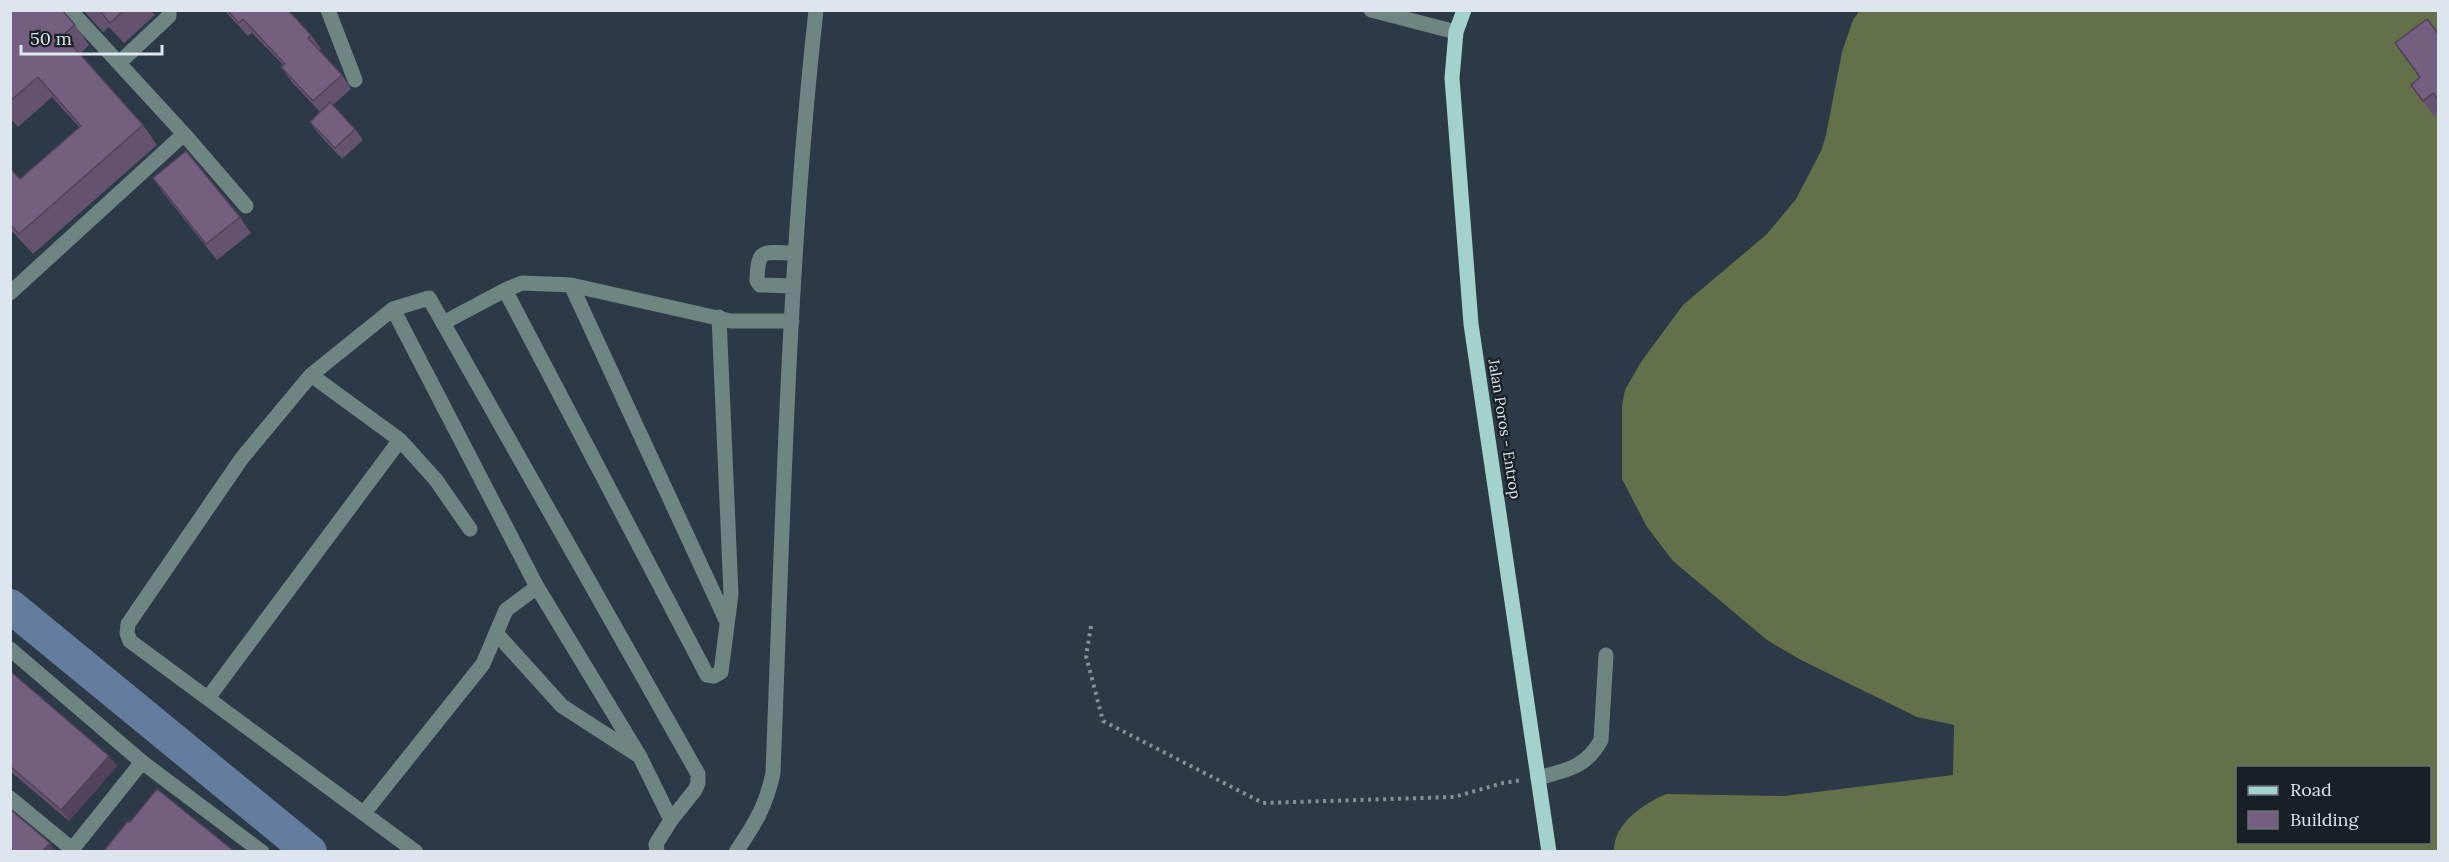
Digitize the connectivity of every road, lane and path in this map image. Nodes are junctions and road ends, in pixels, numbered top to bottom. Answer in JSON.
{"nodes":[{"id":1,"x":70,"y":10,"type":"edge"},
{"id":2,"x":170,"y":10,"type":"edge"},
{"id":3,"x":328,"y":10,"type":"edge"},
{"id":4,"x":816,"y":10,"type":"edge"},
{"id":5,"x":1371,"y":10,"type":"edge"},
{"id":6,"x":1464,"y":10,"type":"edge"},
{"id":7,"x":1456,"y":32,"type":"junction"},
{"id":8,"x":119,"y":63,"type":"junction"},
{"id":9,"x":355,"y":80,"type":"dead end"},
{"id":10,"x":184,"y":134,"type":"junction"},
{"id":11,"x":246,"y":206,"type":"dead end"},
{"id":12,"x":795,"y":253,"type":"junction"},
{"id":13,"x":571,"y":285,"type":"junction"},
{"id":14,"x":793,"y":286,"type":"junction"},
{"id":15,"x":505,"y":290,"type":"junction"},
{"id":16,"x":10,"y":293,"type":"edge"},
{"id":17,"x":393,"y":309,"type":"junction"},
{"id":18,"x":719,"y":317,"type":"junction"},
{"id":19,"x":792,"y":321,"type":"junction"},
{"id":20,"x":443,"y":323,"type":"junction"},
{"id":21,"x":311,"y":375,"type":"junction"},
{"id":22,"x":400,"y":440,"type":"junction"},
{"id":23,"x":470,"y":529,"type":"dead end"},
{"id":24,"x":537,"y":587,"type":"junction"},
{"id":25,"x":727,"y":621,"type":"junction"},
{"id":26,"x":1091,"y":626,"type":"dead end"},
{"id":27,"x":496,"y":633,"type":"junction"},
{"id":28,"x":10,"y":649,"type":"edge"},
{"id":29,"x":1606,"y":655,"type":"dead end"},
{"id":30,"x":208,"y":698,"type":"junction"},
{"id":31,"x":640,"y":757,"type":"junction"},
{"id":32,"x":142,"y":762,"type":"junction"},
{"id":33,"x":1538,"y":778,"type":"junction"},
{"id":34,"x":10,"y":798,"type":"edge"},
{"id":35,"x":364,"y":813,"type":"junction"},
{"id":36,"x":671,"y":820,"type":"junction"},
{"id":37,"x":71,"y":850,"type":"edge"},
{"id":38,"x":657,"y":851,"type":"edge"},
{"id":39,"x":262,"y":852,"type":"edge"},
{"id":40,"x":416,"y":852,"type":"edge"},
{"id":41,"x":736,"y":852,"type":"edge"},
{"id":42,"x":1549,"y":852,"type":"edge"}],
"edges":[{"from":1,"to":8,"type":"street"},
{"from":2,"to":8,"type":"street"},
{"from":3,"to":9,"type":"street"},
{"from":4,"to":12,"type":"street"},
{"from":5,"to":7,"type":"street"},
{"from":6,"to":7,"type":"main road","name":"Jalan Poros - Entrop"},
{"from":7,"to":33,"type":"main road","name":"Jalan Poros - Entrop"},
{"from":8,"to":10,"type":"street"},
{"from":10,"to":11,"type":"street"},
{"from":10,"to":16,"type":"street"},
{"from":12,"to":14,"type":"street"},
{"from":12,"to":14,"type":"street"},
{"from":13,"to":15,"type":"street"},
{"from":13,"to":18,"type":"street"},
{"from":13,"to":25,"type":"street"},
{"from":14,"to":19,"type":"street"},
{"from":15,"to":20,"type":"street"},
{"from":15,"to":25,"type":"street"},
{"from":17,"to":20,"type":"street"},
{"from":17,"to":21,"type":"street"},
{"from":17,"to":24,"type":"street"},
{"from":18,"to":19,"type":"street"},
{"from":18,"to":25,"type":"street"},
{"from":19,"to":41,"type":"street"},
{"from":20,"to":36,"type":"street"},
{"from":21,"to":22,"type":"street"},
{"from":21,"to":30,"type":"street"},
{"from":22,"to":23,"type":"street"},
{"from":22,"to":30,"type":"street"},
{"from":24,"to":27,"type":"street"},
{"from":24,"to":31,"type":"street"},
{"from":26,"to":33,"type":"path"},
{"from":27,"to":31,"type":"street"},
{"from":27,"to":35,"type":"street"},
{"from":28,"to":32,"type":"street"},
{"from":29,"to":33,"type":"street"},
{"from":30,"to":35,"type":"street"},
{"from":31,"to":36,"type":"street"},
{"from":32,"to":37,"type":"street"},
{"from":32,"to":39,"type":"street"},
{"from":33,"to":42,"type":"main road","name":"Jalan Poros - Entrop"},
{"from":34,"to":37,"type":"street"},
{"from":35,"to":40,"type":"street"},
{"from":36,"to":38,"type":"street"}]}
